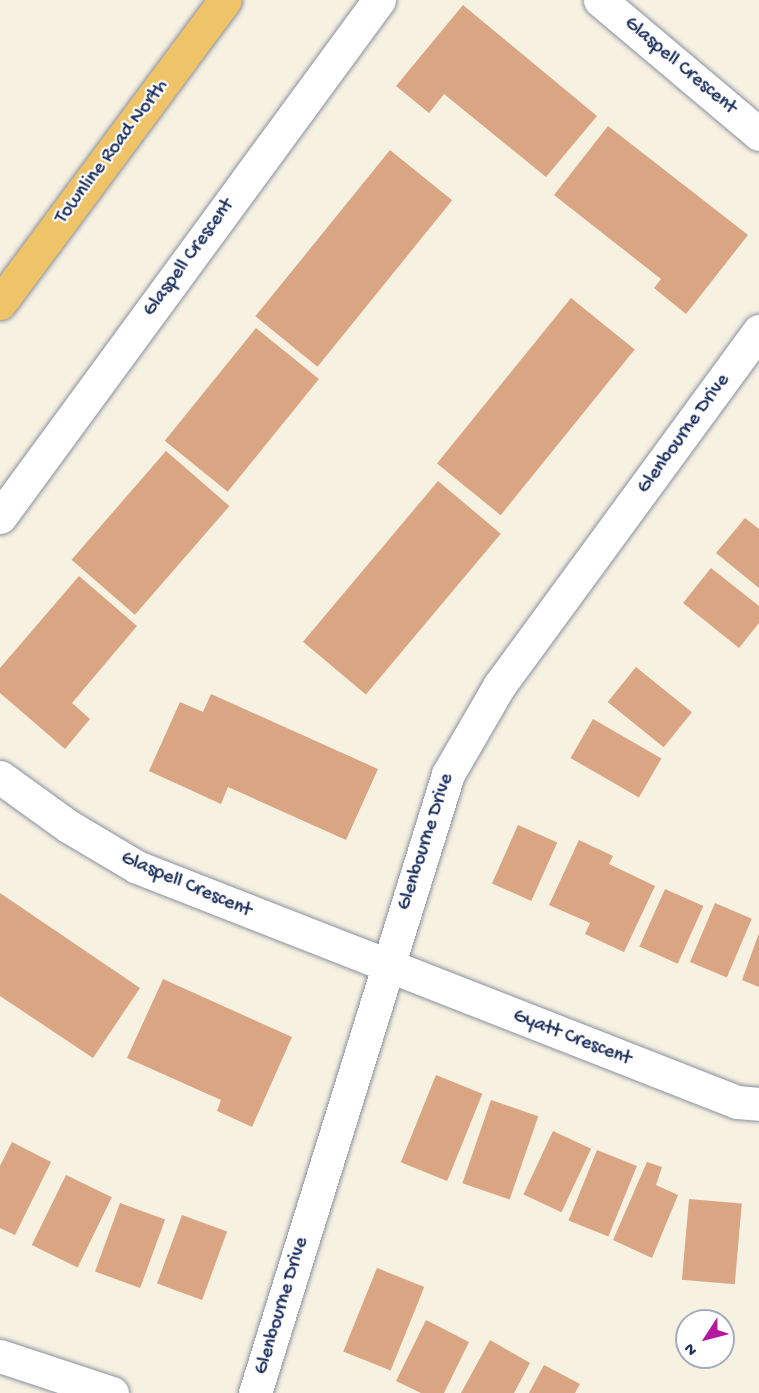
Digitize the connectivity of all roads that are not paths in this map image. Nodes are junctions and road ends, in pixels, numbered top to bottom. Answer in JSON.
{"nodes":[{"id":1,"x":225,"y":0,"type":"edge"},
{"id":2,"x":379,"y":0,"type":"edge"},
{"id":3,"x":600,"y":0,"type":"edge"},
{"id":4,"x":759,"y":134,"type":"edge"},
{"id":5,"x":0,"y":303,"type":"edge"},
{"id":6,"x":759,"y":331,"type":"edge"},
{"id":7,"x":0,"y":517,"type":"edge"},
{"id":8,"x":0,"y":777,"type":"edge"},
{"id":9,"x":387,"y":966,"type":"junction"},
{"id":10,"x":759,"y":1104,"type":"edge"},
{"id":11,"x":0,"y":1356,"type":"edge"},
{"id":12,"x":112,"y":1393,"type":"edge"},
{"id":13,"x":255,"y":1393,"type":"edge"}],
"edges":[{"from":1,"to":5,"type":"main road","name":"Townline Road North"},
{"from":2,"to":7,"type":"street","name":"Glaspell Crescent"},
{"from":3,"to":4,"type":"street","name":"Glaspell Crescent"},
{"from":6,"to":9,"type":"street","name":"Glenbourne Drive"},
{"from":8,"to":9,"type":"street","name":"Glaspell Crescent"},
{"from":9,"to":10,"type":"street","name":"Gyatt Crescent"},
{"from":9,"to":13,"type":"street","name":"Glenbourne Drive"},
{"from":11,"to":12,"type":"street"}]}
